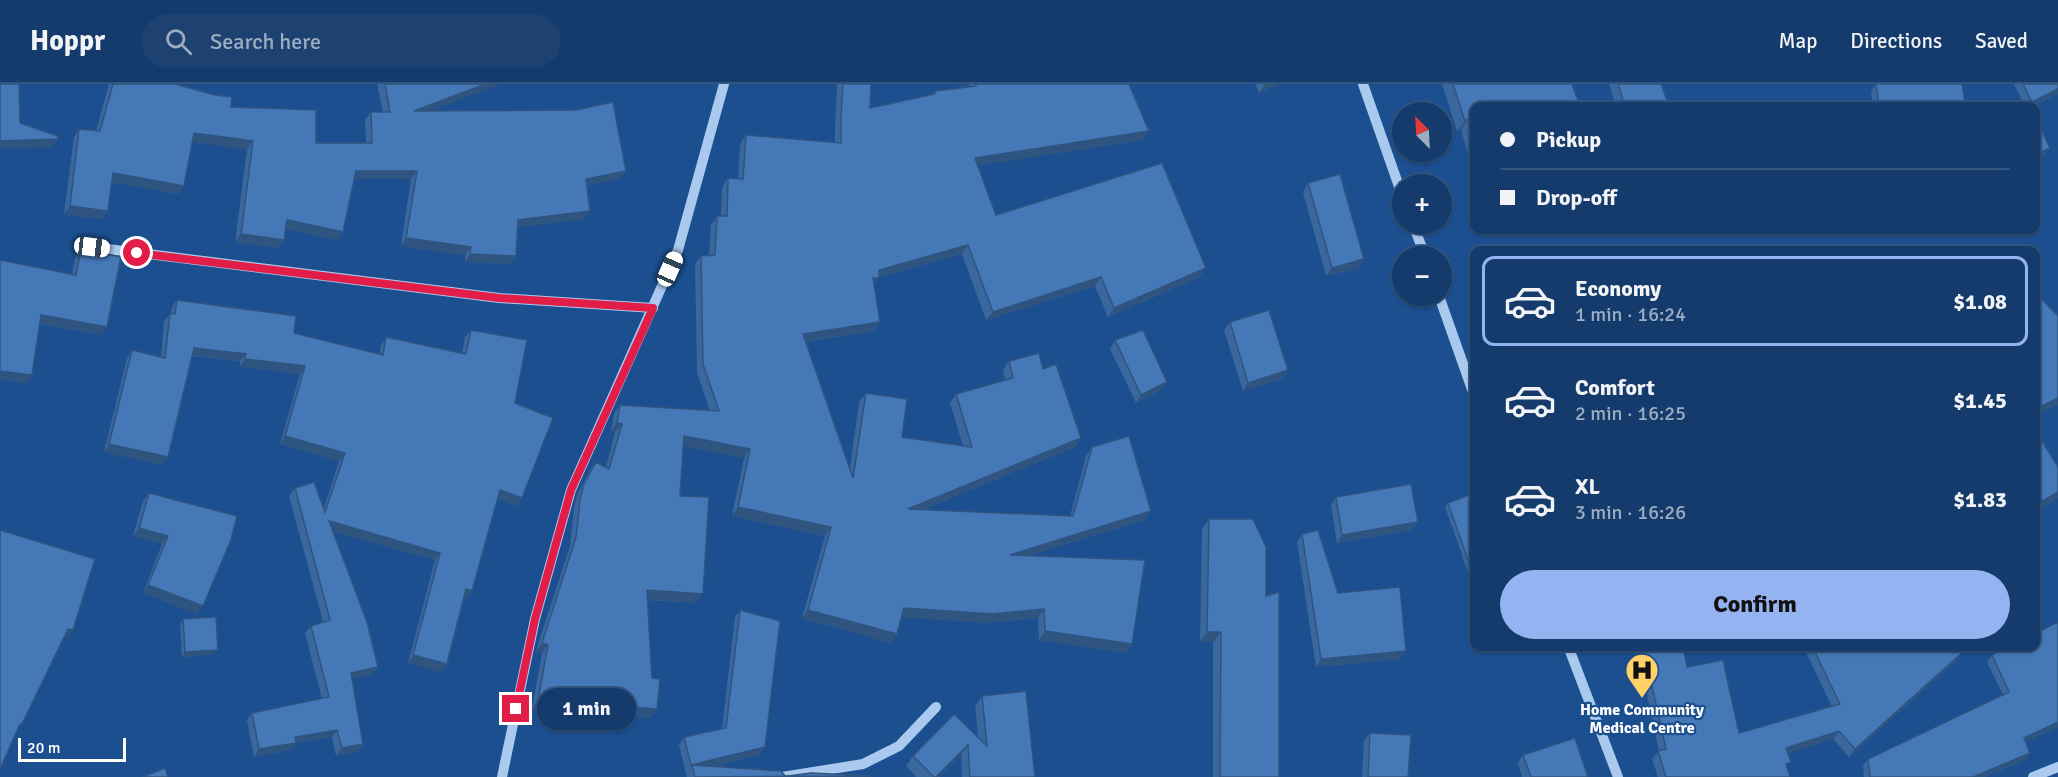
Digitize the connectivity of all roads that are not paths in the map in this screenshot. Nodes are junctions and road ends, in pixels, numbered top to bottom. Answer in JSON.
{"nodes":[{"id":1,"x":724,"y":84,"type":"edge"},
{"id":2,"x":1364,"y":84,"type":"edge"},
{"id":3,"x":1395,"y":174,"type":"edge"},
{"id":4,"x":92,"y":247,"type":"dead end"},
{"id":5,"x":1443,"y":306,"type":"edge"},
{"id":6,"x":653,"y":308,"type":"junction"},
{"id":7,"x":1470,"y":384,"type":"edge"},
{"id":8,"x":1570,"y":651,"type":"edge"},
{"id":9,"x":936,"y":707,"type":"dead end"},
{"id":10,"x":2058,"y":767,"type":"edge"},
{"id":11,"x":502,"y":777,"type":"edge"},
{"id":12,"x":782,"y":777,"type":"edge"},
{"id":13,"x":1618,"y":777,"type":"edge"},
{"id":14,"x":2033,"y":777,"type":"edge"}],
"edges":[{"from":1,"to":6,"type":"street"},
{"from":2,"to":3,"type":"street"},
{"from":4,"to":6,"type":"street"},
{"from":5,"to":7,"type":"street"},
{"from":6,"to":11,"type":"street"},
{"from":8,"to":13,"type":"street"},
{"from":9,"to":12,"type":"street"},
{"from":10,"to":14,"type":"street"}]}
